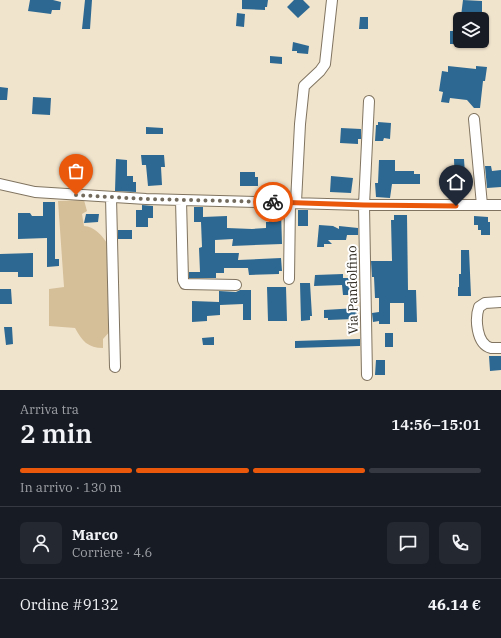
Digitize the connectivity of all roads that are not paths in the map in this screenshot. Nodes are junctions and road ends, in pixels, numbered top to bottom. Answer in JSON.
{"nodes":[{"id":1,"x":332,"y":0,"type":"edge"},
{"id":2,"x":369,"y":102,"type":"dead end"},
{"id":3,"x":474,"y":119,"type":"dead end"},
{"id":4,"x":0,"y":184,"type":"edge"},
{"id":5,"x":111,"y":197,"type":"junction"},
{"id":6,"x":181,"y":200,"type":"junction"},
{"id":7,"x":293,"y":202,"type":"junction"},
{"id":8,"x":364,"y":205,"type":"junction"},
{"id":9,"x":482,"y":205,"type":"junction"},
{"id":10,"x":501,"y":205,"type":"edge"},
{"id":11,"x":289,"y":279,"type":"dead end"},
{"id":12,"x":236,"y":285,"type":"dead end"},
{"id":13,"x":501,"y":302,"type":"edge"},
{"id":14,"x":501,"y":348,"type":"edge"},
{"id":15,"x":115,"y":367,"type":"dead end"},
{"id":16,"x":366,"y":375,"type":"dead end"}],
"edges":[{"from":1,"to":7,"type":"street"},
{"from":2,"to":8,"type":"street","name":"Via Pandolfino"},
{"from":3,"to":9,"type":"street"},
{"from":4,"to":5,"type":"street"},
{"from":5,"to":6,"type":"street"},
{"from":5,"to":15,"type":"street"},
{"from":6,"to":7,"type":"street"},
{"from":6,"to":12,"type":"street"},
{"from":7,"to":8,"type":"street"},
{"from":7,"to":11,"type":"street"},
{"from":8,"to":9,"type":"street"},
{"from":8,"to":16,"type":"street","name":"Via Pandolfino"},
{"from":9,"to":10,"type":"street"},
{"from":13,"to":14,"type":"street"}]}
